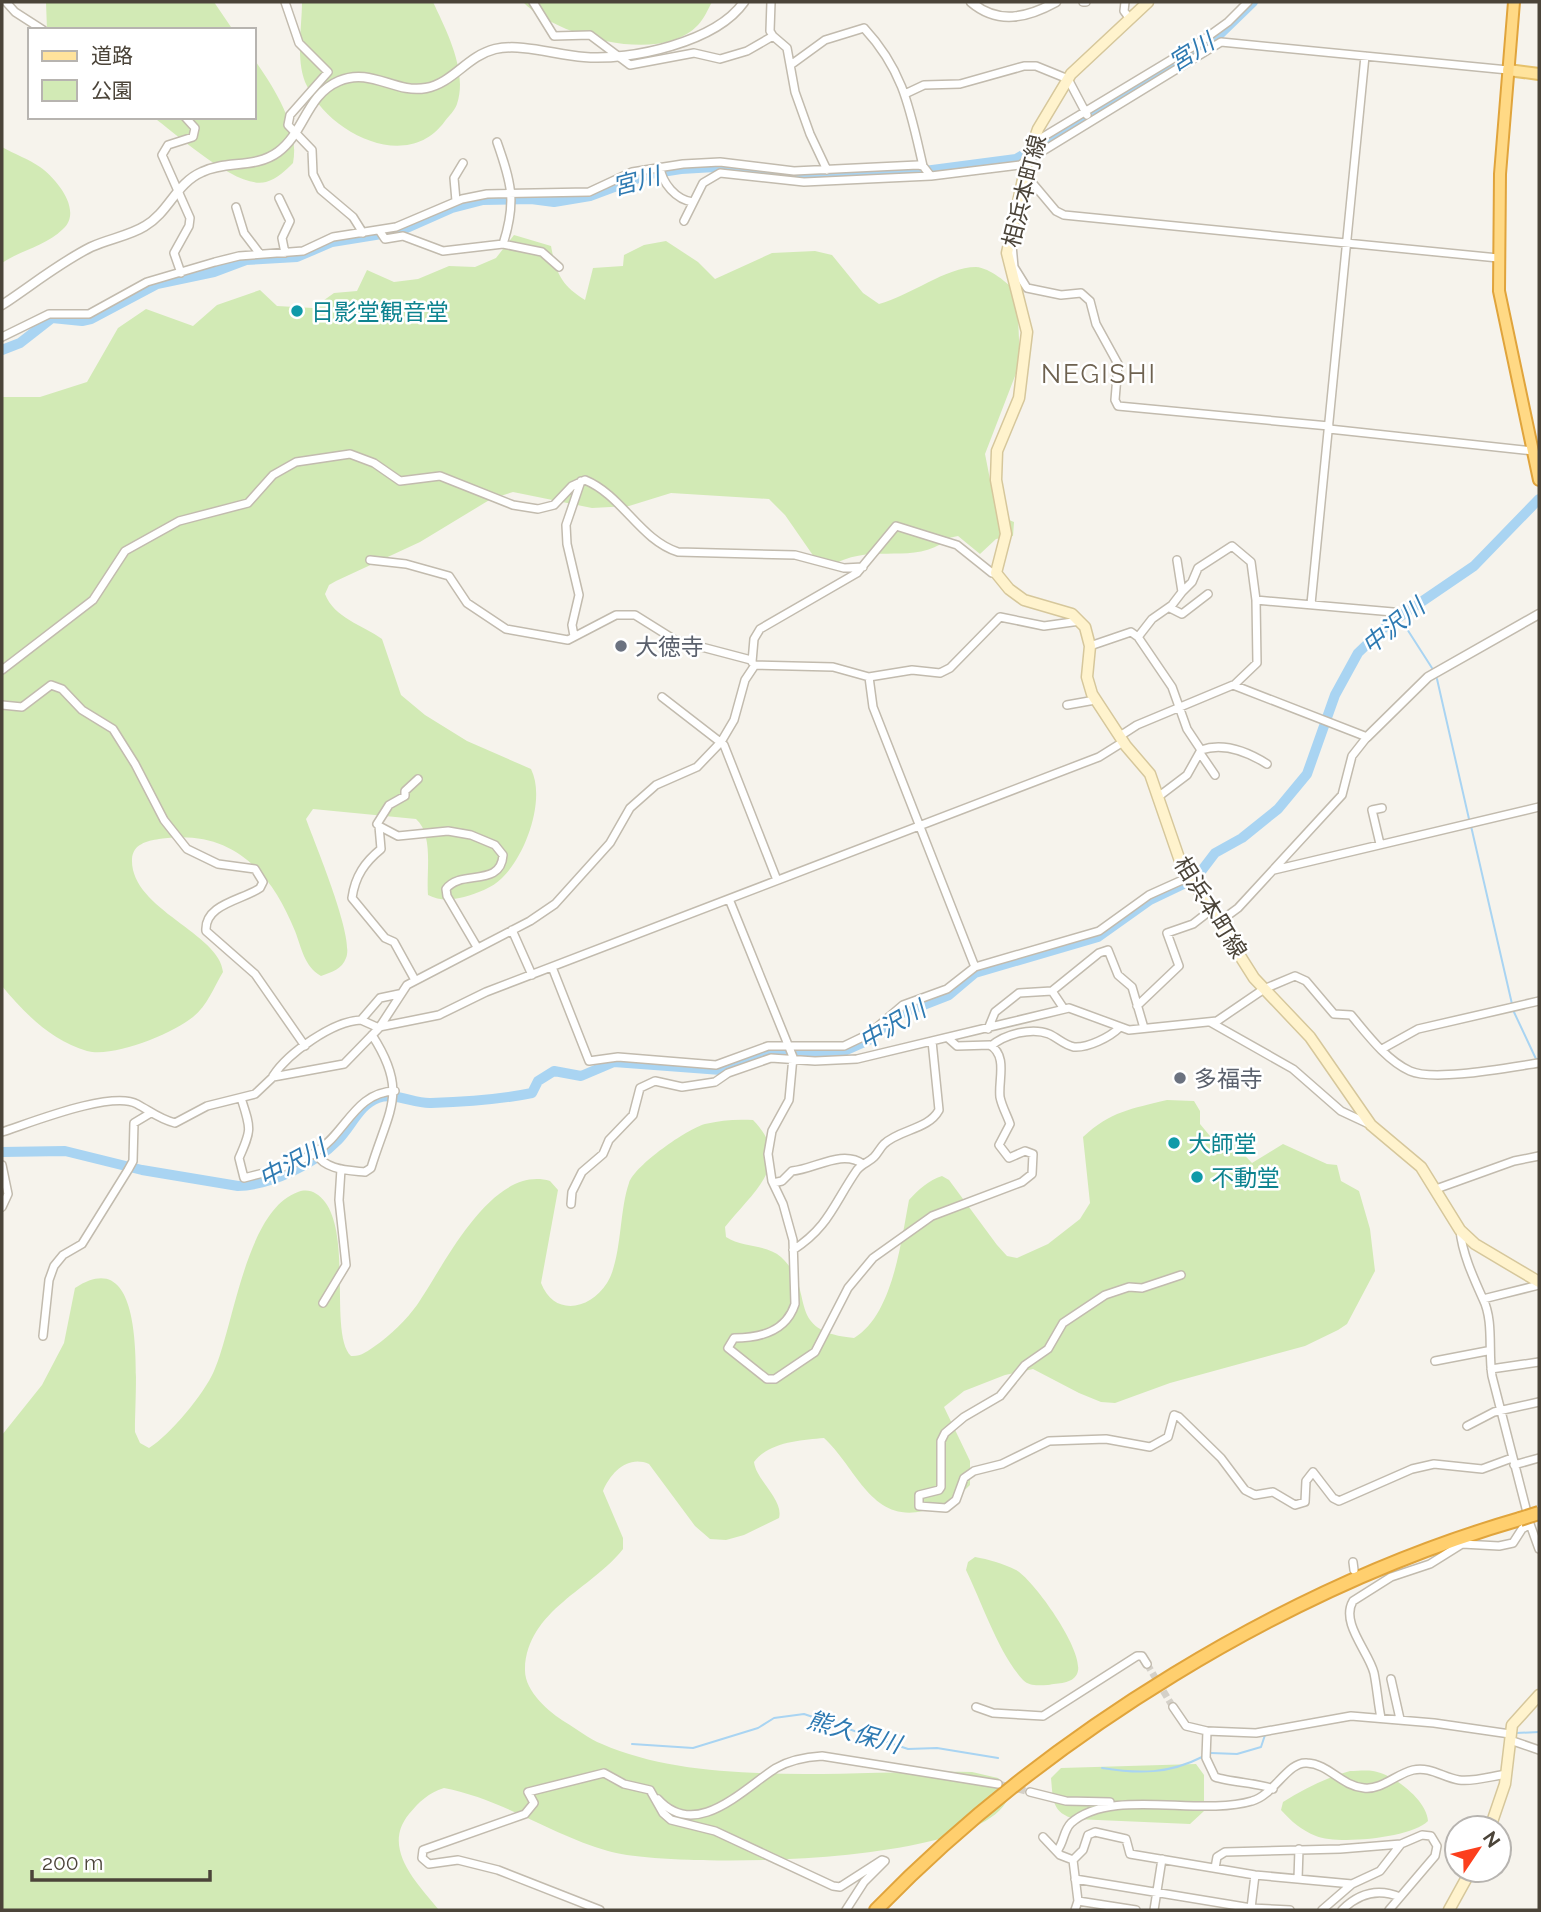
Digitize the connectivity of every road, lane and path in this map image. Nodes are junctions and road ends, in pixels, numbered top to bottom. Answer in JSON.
{"nodes":[{"id":1,"x":6,"y":2,"type":"edge"},
{"id":2,"x":285,"y":2,"type":"edge"},
{"id":3,"x":534,"y":2,"type":"edge"},
{"id":4,"x":744,"y":2,"type":"edge"},
{"id":5,"x":771,"y":2,"type":"edge"},
{"id":6,"x":971,"y":2,"type":"edge"},
{"id":7,"x":1056,"y":2,"type":"edge"},
{"id":8,"x":1125,"y":2,"type":"edge"},
{"id":9,"x":1148,"y":2,"type":"edge"},
{"id":10,"x":1248,"y":2,"type":"edge"},
{"id":11,"x":1514,"y":2,"type":"edge"},
{"id":12,"x":1130,"y":19,"type":"junction"},
{"id":13,"x":40,"y":28,"type":"edge"},
{"id":14,"x":773,"y":36,"type":"junction"},
{"id":15,"x":618,"y":56,"type":"junction"},
{"id":16,"x":1365,"y":56,"type":"junction"},
{"id":17,"x":792,"y":64,"type":"junction"},
{"id":18,"x":1508,"y":70,"type":"junction"},
{"id":19,"x":1539,"y":74,"type":"edge"},
{"id":20,"x":1068,"y":79,"type":"junction"},
{"id":21,"x":907,"y":93,"type":"junction"},
{"id":22,"x":1088,"y":116,"type":"junction"},
{"id":23,"x":188,"y":119,"type":"edge"},
{"id":24,"x":295,"y":132,"type":"junction"},
{"id":25,"x":497,"y":142,"type":"dead end"},
{"id":26,"x":1030,"y":152,"type":"junction"},
{"id":27,"x":463,"y":163,"type":"dead end"},
{"id":28,"x":720,"y":168,"type":"junction"},
{"id":29,"x":660,"y":170,"type":"junction"},
{"id":30,"x":926,"y":170,"type":"junction"},
{"id":31,"x":1024,"y":173,"type":"junction"},
{"id":32,"x":832,"y":174,"type":"junction"},
{"id":33,"x":179,"y":189,"type":"junction"},
{"id":34,"x":511,"y":197,"type":"junction"},
{"id":35,"x":279,"y":198,"type":"dead end"},
{"id":36,"x":456,"y":201,"type":"junction"},
{"id":37,"x":693,"y":202,"type":"junction"},
{"id":38,"x":236,"y":207,"type":"dead end"},
{"id":39,"x":684,"y":220,"type":"dead end"},
{"id":40,"x":363,"y":233,"type":"junction"},
{"id":41,"x":381,"y":233,"type":"junction"},
{"id":42,"x":1008,"y":243,"type":"junction"},
{"id":43,"x":1346,"y":243,"type":"junction"},
{"id":44,"x":503,"y":244,"type":"junction"},
{"id":45,"x":285,"y":253,"type":"junction"},
{"id":46,"x":260,"y":254,"type":"junction"},
{"id":47,"x":1498,"y":258,"type":"junction"},
{"id":48,"x":559,"y":267,"type":"dead end"},
{"id":49,"x":181,"y":273,"type":"junction"},
{"id":50,"x":2,"y":305,"type":"edge"},
{"id":51,"x":2,"y":337,"type":"edge"},
{"id":52,"x":1329,"y":428,"type":"junction"},
{"id":53,"x":1533,"y":451,"type":"junction"},
{"id":54,"x":1539,"y":480,"type":"edge"},
{"id":55,"x":581,"y":481,"type":"junction"},
{"id":56,"x":370,"y":560,"type":"dead end"},
{"id":57,"x":1177,"y":561,"type":"dead end"},
{"id":58,"x":863,"y":568,"type":"junction"},
{"id":59,"x":996,"y":573,"type":"junction"},
{"id":60,"x":1182,"y":592,"type":"junction"},
{"id":61,"x":1208,"y":594,"type":"dead end"},
{"id":62,"x":1256,"y":600,"type":"junction"},
{"id":63,"x":1311,"y":604,"type":"junction"},
{"id":64,"x":1170,"y":608,"type":"junction"},
{"id":65,"x":1393,"y":612,"type":"dead end"},
{"id":66,"x":1539,"y":614,"type":"edge"},
{"id":67,"x":1080,"y":621,"type":"junction"},
{"id":68,"x":575,"y":636,"type":"junction"},
{"id":69,"x":1138,"y":637,"type":"junction"},
{"id":70,"x":1090,"y":646,"type":"junction"},
{"id":71,"x":753,"y":663,"type":"junction"},
{"id":72,"x":2,"y":670,"type":"edge"},
{"id":73,"x":869,"y":677,"type":"junction"},
{"id":74,"x":1234,"y":685,"type":"junction"},
{"id":75,"x":662,"y":697,"type":"dead end"},
{"id":76,"x":1095,"y":700,"type":"junction"},
{"id":77,"x":2,"y":705,"type":"edge"},
{"id":78,"x":1067,"y":705,"type":"dead end"},
{"id":79,"x":1181,"y":707,"type":"junction"},
{"id":80,"x":1367,"y":737,"type":"junction"},
{"id":81,"x":1122,"y":739,"type":"junction"},
{"id":82,"x":721,"y":742,"type":"junction"},
{"id":83,"x":1200,"y":752,"type":"junction"},
{"id":84,"x":1267,"y":764,"type":"dead end"},
{"id":85,"x":1215,"y":775,"type":"dead end"},
{"id":86,"x":418,"y":779,"type":"dead end"},
{"id":87,"x":1158,"y":797,"type":"junction"},
{"id":88,"x":1539,"y":807,"type":"edge"},
{"id":89,"x":1382,"y":808,"type":"dead end"},
{"id":90,"x":921,"y":825,"type":"junction"},
{"id":91,"x":379,"y":826,"type":"junction"},
{"id":92,"x":1380,"y":844,"type":"junction"},
{"id":93,"x":1273,"y":870,"type":"junction"},
{"id":94,"x":777,"y":880,"type":"junction"},
{"id":95,"x":1191,"y":880,"type":"junction"},
{"id":96,"x":729,"y":899,"type":"junction"},
{"id":97,"x":1212,"y":910,"type":"junction"},
{"id":98,"x":1219,"y":922,"type":"junction"},
{"id":99,"x":512,"y":930,"type":"junction"},
{"id":100,"x":477,"y":947,"type":"junction"},
{"id":101,"x":552,"y":967,"type":"junction"},
{"id":102,"x":975,"y":967,"type":"junction"},
{"id":103,"x":532,"y":975,"type":"junction"},
{"id":104,"x":415,"y":981,"type":"junction"},
{"id":105,"x":1264,"y":989,"type":"junction"},
{"id":106,"x":1052,"y":991,"type":"junction"},
{"id":107,"x":399,"y":994,"type":"junction"},
{"id":108,"x":1539,"y":1001,"type":"edge"},
{"id":109,"x":1137,"y":1006,"type":"junction"},
{"id":110,"x":1064,"y":1009,"type":"junction"},
{"id":111,"x":361,"y":1020,"type":"junction"},
{"id":112,"x":1210,"y":1022,"type":"junction"},
{"id":113,"x":379,"y":1028,"type":"junction"},
{"id":114,"x":1119,"y":1028,"type":"junction"},
{"id":115,"x":1144,"y":1028,"type":"junction"},
{"id":116,"x":988,"y":1029,"type":"junction"},
{"id":117,"x":372,"y":1035,"type":"junction"},
{"id":118,"x":948,"y":1038,"type":"junction"},
{"id":119,"x":932,"y":1041,"type":"junction"},
{"id":120,"x":305,"y":1046,"type":"junction"},
{"id":121,"x":991,"y":1046,"type":"junction"},
{"id":122,"x":1382,"y":1049,"type":"junction"},
{"id":123,"x":791,"y":1051,"type":"junction"},
{"id":124,"x":1539,"y":1063,"type":"edge"},
{"id":125,"x":273,"y":1077,"type":"junction"},
{"id":126,"x":393,"y":1096,"type":"junction"},
{"id":127,"x":241,"y":1098,"type":"junction"},
{"id":128,"x":149,"y":1114,"type":"junction"},
{"id":129,"x":1371,"y":1125,"type":"junction"},
{"id":130,"x":2,"y":1132,"type":"edge"},
{"id":131,"x":317,"y":1156,"type":"junction"},
{"id":132,"x":1539,"y":1156,"type":"edge"},
{"id":133,"x":863,"y":1164,"type":"junction"},
{"id":134,"x":2,"y":1166,"type":"edge"},
{"id":135,"x":341,"y":1169,"type":"junction"},
{"id":136,"x":773,"y":1183,"type":"junction"},
{"id":137,"x":1436,"y":1189,"type":"junction"},
{"id":138,"x":571,"y":1204,"type":"dead end"},
{"id":139,"x":2,"y":1207,"type":"edge"},
{"id":140,"x":1460,"y":1230,"type":"junction"},
{"id":141,"x":793,"y":1250,"type":"junction"},
{"id":142,"x":1181,"y":1275,"type":"dead end"},
{"id":143,"x":1539,"y":1283,"type":"edge"},
{"id":144,"x":1483,"y":1298,"type":"junction"},
{"id":145,"x":323,"y":1303,"type":"dead end"},
{"id":146,"x":43,"y":1336,"type":"dead end"},
{"id":147,"x":1487,"y":1351,"type":"junction"},
{"id":148,"x":1435,"y":1361,"type":"dead end"},
{"id":149,"x":1539,"y":1362,"type":"edge"},
{"id":150,"x":1491,"y":1369,"type":"junction"},
{"id":151,"x":1539,"y":1402,"type":"edge"},
{"id":152,"x":1500,"y":1410,"type":"junction"},
{"id":153,"x":1467,"y":1426,"type":"dead end"},
{"id":154,"x":1539,"y":1458,"type":"edge"},
{"id":155,"x":1513,"y":1461,"type":"junction"},
{"id":156,"x":1539,"y":1513,"type":"edge"},
{"id":157,"x":1525,"y":1522,"type":"junction"},
{"id":158,"x":1538,"y":1544,"type":"edge"},
{"id":159,"x":1147,"y":1664,"type":"dead end"},
{"id":160,"x":1391,"y":1679,"type":"dead end"},
{"id":161,"x":1539,"y":1695,"type":"edge"},
{"id":162,"x":976,"y":1707,"type":"dead end"},
{"id":163,"x":1173,"y":1707,"type":"tunnel mouth"},
{"id":164,"x":1381,"y":1718,"type":"junction"},
{"id":165,"x":1399,"y":1719,"type":"junction"},
{"id":166,"x":1208,"y":1731,"type":"junction"},
{"id":167,"x":1510,"y":1737,"type":"junction"},
{"id":168,"x":1539,"y":1750,"type":"edge"},
{"id":169,"x":1507,"y":1774,"type":"junction"},
{"id":170,"x":999,"y":1784,"type":"tunnel mouth"},
{"id":171,"x":1273,"y":1790,"type":"junction"},
{"id":172,"x":1030,"y":1792,"type":"tunnel mouth"},
{"id":173,"x":654,"y":1793,"type":"junction"},
{"id":174,"x":1118,"y":1804,"type":"junction"},
{"id":175,"x":1496,"y":1814,"type":"edge"},
{"id":176,"x":1043,"y":1837,"type":"dead end"},
{"id":177,"x":1401,"y":1844,"type":"junction"},
{"id":178,"x":1299,"y":1849,"type":"junction"},
{"id":179,"x":1057,"y":1850,"type":"junction"},
{"id":180,"x":1162,"y":1859,"type":"junction"},
{"id":181,"x":1073,"y":1860,"type":"junction"},
{"id":182,"x":1215,"y":1868,"type":"junction"},
{"id":183,"x":1255,"y":1875,"type":"junction"},
{"id":184,"x":1075,"y":1879,"type":"junction"},
{"id":185,"x":1298,"y":1879,"type":"junction"},
{"id":186,"x":1352,"y":1884,"type":"junction"},
{"id":187,"x":1463,"y":1884,"type":"edge"},
{"id":188,"x":1157,"y":1892,"type":"junction"},
{"id":189,"x":1400,"y":1897,"type":"junction"},
{"id":190,"x":1077,"y":1901,"type":"junction"},
{"id":191,"x":1251,"y":1908,"type":"junction"},
{"id":192,"x":600,"y":1910,"type":"edge"},
{"id":193,"x":846,"y":1910,"type":"edge"},
{"id":194,"x":876,"y":1910,"type":"edge"},
{"id":195,"x":1075,"y":1910,"type":"edge"},
{"id":196,"x":1136,"y":1910,"type":"edge"},
{"id":197,"x":1154,"y":1910,"type":"edge"},
{"id":198,"x":1290,"y":1910,"type":"edge"},
{"id":199,"x":1322,"y":1910,"type":"edge"},
{"id":200,"x":1342,"y":1910,"type":"edge"},
{"id":201,"x":1389,"y":1910,"type":"edge"},
{"id":202,"x":1449,"y":1910,"type":"edge"}],
"edges":[{"from":1,"to":13,"type":"street"},
{"from":2,"to":24,"type":"street"},
{"from":3,"to":15,"type":"street"},
{"from":4,"to":15,"type":"street"},
{"from":5,"to":14,"type":"street"},
{"from":6,"to":7,"type":"street"},
{"from":8,"to":12,"type":"street"},
{"from":9,"to":12,"type":"main road","name":"相浜本町線"},
{"from":10,"to":22,"type":"street"},
{"from":11,"to":18,"type":"highway"},
{"from":12,"to":20,"type":"main road","name":"相浜本町線"},
{"from":14,"to":15,"type":"street"},
{"from":14,"to":17,"type":"street"},
{"from":15,"to":24,"type":"street"},
{"from":16,"to":18,"type":"street"},
{"from":16,"to":22,"type":"street"},
{"from":16,"to":43,"type":"street"},
{"from":17,"to":21,"type":"street"},
{"from":17,"to":32,"type":"street"},
{"from":18,"to":19,"type":"main road"},
{"from":18,"to":47,"type":"highway"},
{"from":20,"to":21,"type":"street"},
{"from":20,"to":22,"type":"street"},
{"from":20,"to":26,"type":"main road","name":"相浜本町線"},
{"from":21,"to":30,"type":"street"},
{"from":22,"to":26,"type":"street"},
{"from":22,"to":26,"type":"street"},
{"from":23,"to":33,"type":"street"},
{"from":24,"to":33,"type":"street"},
{"from":24,"to":40,"type":"street"},
{"from":25,"to":34,"type":"street"},
{"from":26,"to":30,"type":"street"},
{"from":26,"to":31,"type":"main road","name":"相浜本町線"},
{"from":27,"to":36,"type":"street"},
{"from":28,"to":29,"type":"street"},
{"from":28,"to":32,"type":"street"},
{"from":28,"to":32,"type":"street"},
{"from":28,"to":37,"type":"street"},
{"from":29,"to":34,"type":"street"},
{"from":29,"to":37,"type":"street"},
{"from":30,"to":32,"type":"street"},
{"from":31,"to":42,"type":"main road","name":"相浜本町線"},
{"from":31,"to":43,"type":"street"},
{"from":33,"to":49,"type":"street"},
{"from":33,"to":50,"type":"street"},
{"from":34,"to":36,"type":"street"},
{"from":34,"to":44,"type":"street"},
{"from":35,"to":45,"type":"street"},
{"from":36,"to":41,"type":"street"},
{"from":37,"to":39,"type":"street"},
{"from":38,"to":46,"type":"street"},
{"from":40,"to":41,"type":"street"},
{"from":40,"to":45,"type":"street"},
{"from":41,"to":44,"type":"street"},
{"from":42,"to":52,"type":"street"},
{"from":42,"to":59,"type":"main road","name":"相浜本町線"},
{"from":43,"to":47,"type":"street"},
{"from":43,"to":52,"type":"street"},
{"from":44,"to":48,"type":"street"},
{"from":45,"to":46,"type":"street"},
{"from":46,"to":49,"type":"street"},
{"from":47,"to":53,"type":"highway"},
{"from":49,"to":51,"type":"street"},
{"from":52,"to":53,"type":"street"},
{"from":52,"to":63,"type":"street"},
{"from":53,"to":54,"type":"highway"},
{"from":55,"to":58,"type":"street"},
{"from":55,"to":68,"type":"street"},
{"from":55,"to":72,"type":"street"},
{"from":56,"to":68,"type":"street"},
{"from":57,"to":60,"type":"street"},
{"from":58,"to":59,"type":"street"},
{"from":58,"to":71,"type":"street"},
{"from":59,"to":67,"type":"main road"},
{"from":60,"to":62,"type":"street"},
{"from":60,"to":64,"type":"street"},
{"from":61,"to":64,"type":"street"},
{"from":62,"to":63,"type":"street"},
{"from":62,"to":74,"type":"street"},
{"from":63,"to":65,"type":"street"},
{"from":64,"to":69,"type":"street"},
{"from":66,"to":80,"type":"street"},
{"from":67,"to":70,"type":"main road","name":"相浜本町線"},
{"from":67,"to":73,"type":"street"},
{"from":68,"to":71,"type":"street"},
{"from":69,"to":70,"type":"street"},
{"from":69,"to":79,"type":"street"},
{"from":70,"to":76,"type":"main road","name":"相浜本町線"},
{"from":71,"to":73,"type":"street"},
{"from":71,"to":82,"type":"street"},
{"from":73,"to":90,"type":"street"},
{"from":74,"to":79,"type":"street"},
{"from":74,"to":80,"type":"street"},
{"from":75,"to":82,"type":"street"},
{"from":76,"to":78,"type":"street"},
{"from":76,"to":81,"type":"main road","name":"相浜本町線"},
{"from":77,"to":120,"type":"street"},
{"from":79,"to":81,"type":"street"},
{"from":79,"to":83,"type":"street"},
{"from":80,"to":93,"type":"street"},
{"from":81,"to":87,"type":"main road","name":"相浜本町線"},
{"from":81,"to":90,"type":"street"},
{"from":82,"to":94,"type":"street"},
{"from":82,"to":99,"type":"street"},
{"from":83,"to":84,"type":"street"},
{"from":83,"to":85,"type":"street"},
{"from":83,"to":87,"type":"street"},
{"from":86,"to":91,"type":"street"},
{"from":87,"to":95,"type":"main road","name":"相浜本町線"},
{"from":88,"to":92,"type":"street"},
{"from":89,"to":92,"type":"street"},
{"from":90,"to":94,"type":"street"},
{"from":90,"to":102,"type":"street"},
{"from":91,"to":100,"type":"street"},
{"from":91,"to":104,"type":"street"},
{"from":92,"to":93,"type":"street"},
{"from":93,"to":98,"type":"street"},
{"from":94,"to":96,"type":"street"},
{"from":95,"to":97,"type":"main road","name":"相浜本町線"},
{"from":95,"to":102,"type":"street"},
{"from":96,"to":101,"type":"street"},
{"from":96,"to":123,"type":"street"},
{"from":97,"to":98,"type":"main road","name":"相浜本町線"},
{"from":97,"to":109,"type":"street"},
{"from":98,"to":105,"type":"main road","name":"相浜本町線"},
{"from":99,"to":100,"type":"street"},
{"from":99,"to":103,"type":"street"},
{"from":100,"to":104,"type":"street"},
{"from":101,"to":103,"type":"street"},
{"from":101,"to":123,"type":"street"},
{"from":102,"to":123,"type":"street"},
{"from":103,"to":113,"type":"street"},
{"from":104,"to":107,"type":"street"},
{"from":105,"to":112,"type":"street"},
{"from":105,"to":122,"type":"street"},
{"from":105,"to":129,"type":"main road","name":"相浜本町線"},
{"from":106,"to":109,"type":"street"},
{"from":106,"to":110,"type":"street"},
{"from":106,"to":116,"type":"street"},
{"from":107,"to":111,"type":"street"},
{"from":107,"to":113,"type":"street"},
{"from":108,"to":122,"type":"street"},
{"from":109,"to":115,"type":"street"},
{"from":110,"to":114,"type":"street"},
{"from":110,"to":116,"type":"street"},
{"from":111,"to":113,"type":"street"},
{"from":111,"to":120,"type":"street"},
{"from":112,"to":115,"type":"street"},
{"from":112,"to":129,"type":"street"},
{"from":113,"to":117,"type":"street"},
{"from":114,"to":115,"type":"street"},
{"from":114,"to":121,"type":"street"},
{"from":116,"to":118,"type":"street"},
{"from":117,"to":125,"type":"street"},
{"from":117,"to":126,"type":"street"},
{"from":118,"to":119,"type":"street"},
{"from":118,"to":121,"type":"street"},
{"from":119,"to":123,"type":"street"},
{"from":119,"to":133,"type":"street"},
{"from":120,"to":125,"type":"street"},
{"from":121,"to":141,"type":"street"},
{"from":122,"to":124,"type":"street"},
{"from":123,"to":136,"type":"street"},
{"from":123,"to":138,"type":"street"},
{"from":125,"to":127,"type":"street"},
{"from":126,"to":131,"type":"street"},
{"from":126,"to":135,"type":"street"},
{"from":127,"to":128,"type":"street"},
{"from":127,"to":131,"type":"street"},
{"from":128,"to":130,"type":"street"},
{"from":128,"to":146,"type":"street"},
{"from":129,"to":137,"type":"main road","name":"相浜本町線"},
{"from":131,"to":135,"type":"street"},
{"from":132,"to":137,"type":"street"},
{"from":133,"to":136,"type":"street"},
{"from":133,"to":141,"type":"street"},
{"from":134,"to":139,"type":"street"},
{"from":135,"to":145,"type":"street"},
{"from":136,"to":141,"type":"street"},
{"from":137,"to":140,"type":"main road","name":"相浜本町線"},
{"from":140,"to":143,"type":"main road","name":"相浜本町線"},
{"from":140,"to":144,"type":"street"},
{"from":142,"to":155,"type":"street"},
{"from":143,"to":144,"type":"street"},
{"from":144,"to":147,"type":"street"},
{"from":147,"to":148,"type":"street"},
{"from":147,"to":150,"type":"street"},
{"from":149,"to":150,"type":"street"},
{"from":150,"to":152,"type":"street"},
{"from":151,"to":152,"type":"street"},
{"from":152,"to":153,"type":"street"},
{"from":152,"to":155,"type":"street"},
{"from":154,"to":155,"type":"street"},
{"from":155,"to":157,"type":"street"},
{"from":156,"to":157,"type":"highway","bridge":true},
{"from":157,"to":158,"type":"street"},
{"from":157,"to":164,"type":"street"},
{"from":157,"to":194,"type":"highway"},
{"from":159,"to":162,"type":"street"},
{"from":160,"to":165,"type":"street"},
{"from":161,"to":167,"type":"main road"},
{"from":163,"to":166,"type":"street"},
{"from":164,"to":165,"type":"street"},
{"from":164,"to":166,"type":"street"},
{"from":165,"to":167,"type":"street"},
{"from":166,"to":171,"type":"street"},
{"from":167,"to":168,"type":"street"},
{"from":167,"to":169,"type":"main road"},
{"from":169,"to":171,"type":"street"},
{"from":169,"to":175,"type":"main road"},
{"from":170,"to":173,"type":"street"},
{"from":171,"to":174,"type":"street"},
{"from":172,"to":174,"type":"street"},
{"from":173,"to":192,"type":"street"},
{"from":173,"to":193,"type":"street"},
{"from":174,"to":179,"type":"street"},
{"from":176,"to":179,"type":"street"},
{"from":177,"to":178,"type":"street"},
{"from":177,"to":186,"type":"street"},
{"from":177,"to":189,"type":"street"},
{"from":178,"to":182,"type":"street"},
{"from":178,"to":185,"type":"street"},
{"from":179,"to":181,"type":"street"},
{"from":180,"to":181,"type":"street"},
{"from":180,"to":182,"type":"street"},
{"from":180,"to":188,"type":"street"},
{"from":181,"to":184,"type":"street"},
{"from":182,"to":183,"type":"street"},
{"from":183,"to":185,"type":"street"},
{"from":183,"to":191,"type":"street"},
{"from":184,"to":188,"type":"street"},
{"from":184,"to":190,"type":"street"},
{"from":185,"to":186,"type":"street"},
{"from":186,"to":199,"type":"street"},
{"from":187,"to":202,"type":"main road"},
{"from":188,"to":191,"type":"street"},
{"from":188,"to":197,"type":"street"},
{"from":189,"to":200,"type":"street"},
{"from":189,"to":201,"type":"street"},
{"from":190,"to":195,"type":"street"},
{"from":190,"to":196,"type":"street"},
{"from":191,"to":198,"type":"street"}]}
